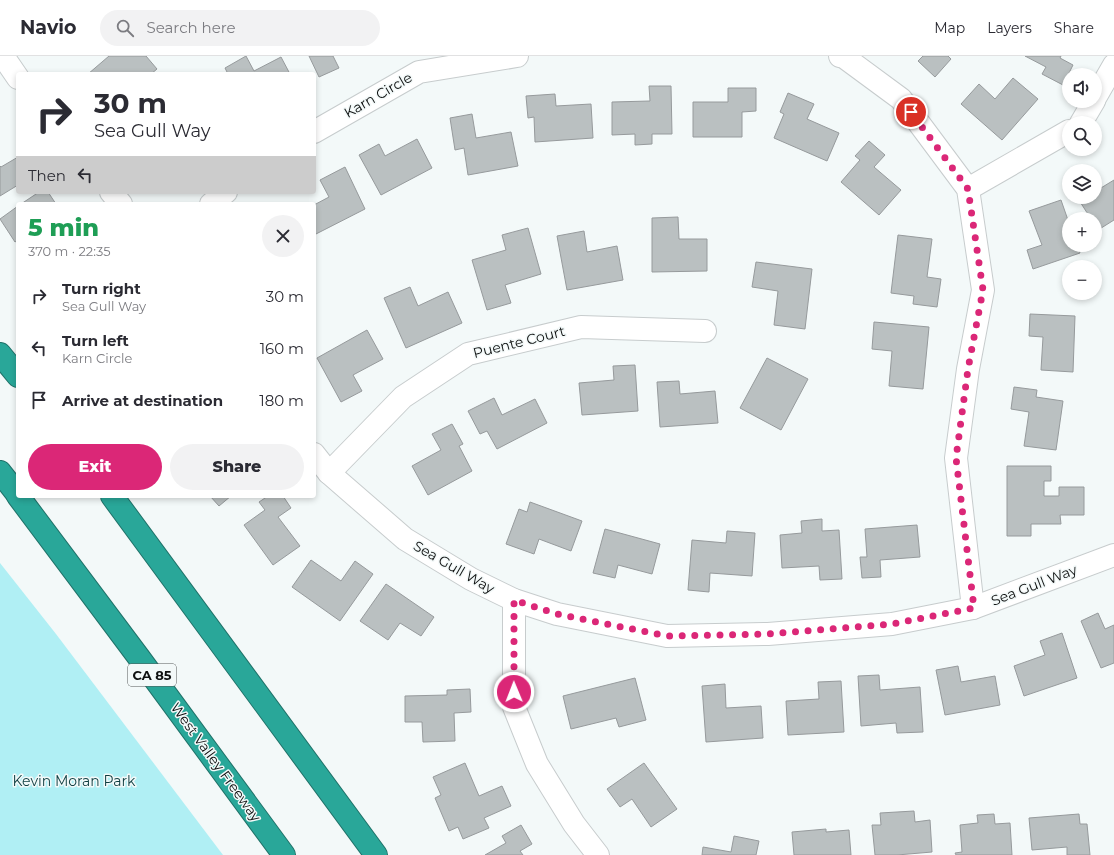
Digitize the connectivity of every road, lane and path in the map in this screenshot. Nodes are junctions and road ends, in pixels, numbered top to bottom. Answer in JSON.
{"nodes":[{"id":1,"x":3,"y":56,"type":"edge"},
{"id":2,"x":517,"y":56,"type":"edge"},
{"id":3,"x":843,"y":56,"type":"edge"},
{"id":4,"x":417,"y":64,"type":"edge"},
{"id":5,"x":1114,"y":64,"type":"edge"},
{"id":6,"x":16,"y":75,"type":"edge"},
{"id":7,"x":1102,"y":86,"type":"edge"},
{"id":8,"x":316,"y":131,"type":"edge"},
{"id":9,"x":1062,"y":135,"type":"edge"},
{"id":10,"x":968,"y":189,"type":"junction"},
{"id":11,"x":113,"y":194,"type":"edge"},
{"id":12,"x":224,"y":194,"type":"edge"},
{"id":13,"x":119,"y":202,"type":"edge"},
{"id":14,"x":214,"y":202,"type":"edge"},
{"id":15,"x":705,"y":332,"type":"dead end"},
{"id":16,"x":0,"y":354,"type":"edge"},
{"id":17,"x":16,"y":374,"type":"edge"},
{"id":18,"x":316,"y":457,"type":"edge"},
{"id":19,"x":0,"y":472,"type":"edge"},
{"id":20,"x":329,"y":473,"type":"junction"},
{"id":21,"x":16,"y":493,"type":"edge"},
{"id":22,"x":19,"y":498,"type":"edge"},
{"id":23,"x":113,"y":498,"type":"edge"},
{"id":24,"x":1114,"y":555,"type":"edge"},
{"id":25,"x":514,"y":600,"type":"junction"},
{"id":26,"x":974,"y":608,"type":"junction"},
{"id":27,"x":284,"y":855,"type":"edge"},
{"id":28,"x":376,"y":855,"type":"edge"},
{"id":29,"x":598,"y":855,"type":"edge"}],
"edges":[{"from":1,"to":6,"type":"street"},
{"from":2,"to":4,"type":"street","name":"Karn Circle"},
{"from":3,"to":10,"type":"street"},
{"from":4,"to":8,"type":"street","name":"Karn Circle"},
{"from":5,"to":7,"type":"street"},
{"from":9,"to":10,"type":"street"},
{"from":10,"to":26,"type":"street"},
{"from":11,"to":13,"type":"street"},
{"from":12,"to":14,"type":"street"},
{"from":15,"to":20,"type":"street","name":"Puente Court"},
{"from":16,"to":17,"type":"highway"},
{"from":18,"to":20,"type":"street","name":"Sea Gull Way"},
{"from":19,"to":21,"type":"highway","name":"West Valley Freeway","number":"CA 85"},
{"from":20,"to":25,"type":"street","name":"Sea Gull Way"},
{"from":22,"to":27,"type":"highway","name":"West Valley Freeway","number":"CA 85"},
{"from":23,"to":28,"type":"highway"},
{"from":24,"to":26,"type":"street","name":"Sea Gull Way"},
{"from":25,"to":26,"type":"street","name":"Sea Gull Way"},
{"from":25,"to":29,"type":"street"}]}
